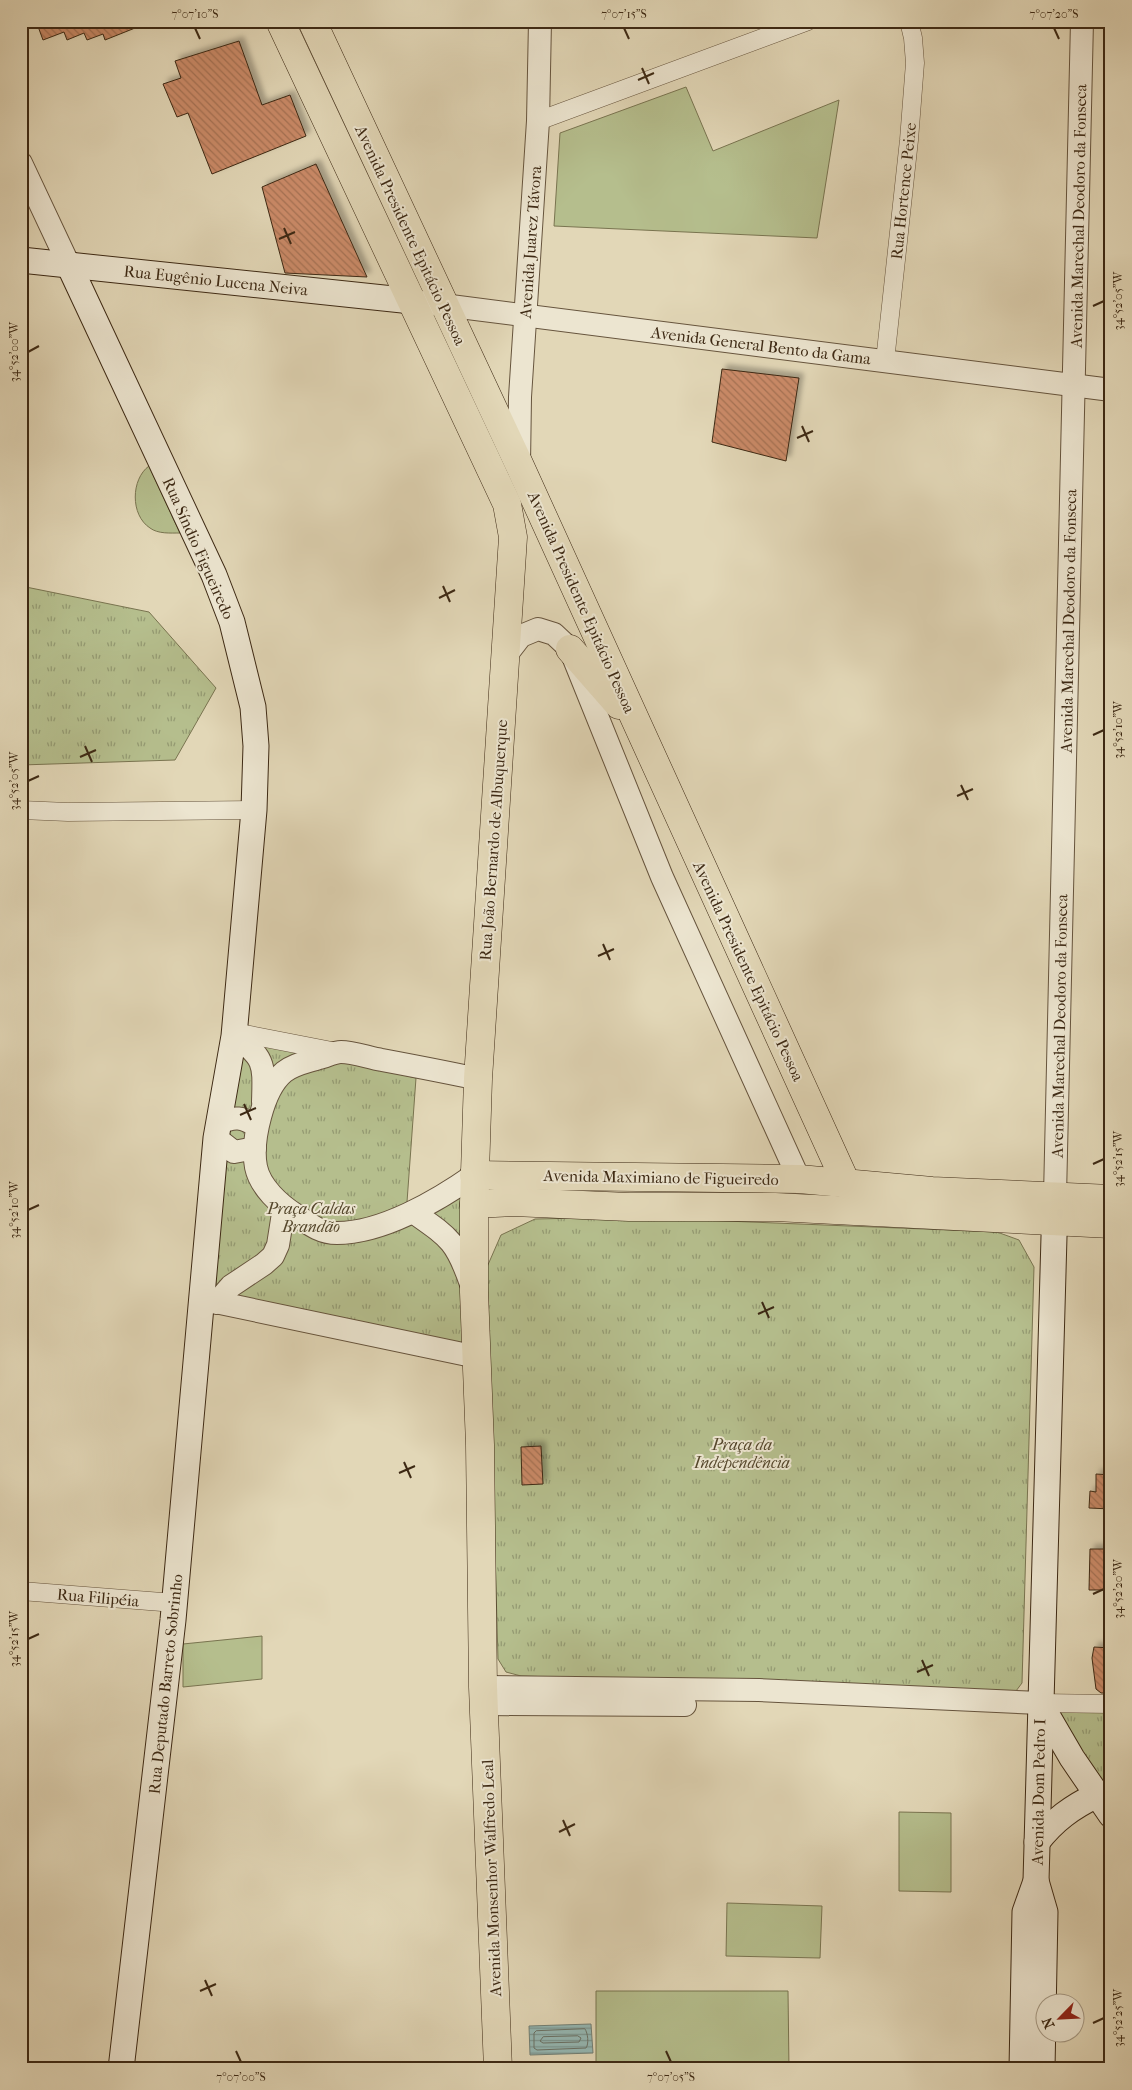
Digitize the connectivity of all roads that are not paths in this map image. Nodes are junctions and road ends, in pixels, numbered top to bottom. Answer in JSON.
{"nodes":[{"id":1,"x":280,"y":21,"type":"edge"},
{"id":2,"x":312,"y":21,"type":"edge"},
{"id":3,"x":540,"y":21,"type":"edge"},
{"id":4,"x":808,"y":21,"type":"edge"},
{"id":5,"x":909,"y":21,"type":"edge"},
{"id":6,"x":1082,"y":21,"type":"edge"},
{"id":7,"x":538,"y":121,"type":"junction"},
{"id":8,"x":21,"y":163,"type":"edge"},
{"id":9,"x":21,"y":260,"type":"edge"},
{"id":10,"x":68,"y":263,"type":"junction"},
{"id":11,"x":412,"y":301,"type":"junction"},
{"id":12,"x":445,"y":306,"type":"junction"},
{"id":13,"x":525,"y":315,"type":"junction"},
{"id":14,"x":885,"y":361,"type":"junction"},
{"id":15,"x":1074,"y":385,"type":"junction"},
{"id":16,"x":1111,"y":390,"type":"edge"},
{"id":17,"x":518,"y":464,"type":"junction"},
{"id":18,"x":507,"y":504,"type":"joint"},
{"id":19,"x":570,"y":649,"type":"junction"},
{"id":20,"x":507,"y":654,"type":"junction"},
{"id":21,"x":640,"y":729,"type":"junction"},
{"id":22,"x":21,"y":810,"type":"edge"},
{"id":23,"x":254,"y":810,"type":"junction"},
{"id":24,"x":234,"y":1034,"type":"junction"},
{"id":25,"x":340,"y":1052,"type":"junction"},
{"id":26,"x":478,"y":1079,"type":"junction"},
{"id":27,"x":258,"y":1127,"type":"junction"},
{"id":28,"x":218,"y":1131,"type":"junction"},
{"id":29,"x":474,"y":1175,"type":"junction"},
{"id":30,"x":799,"y":1179,"type":"junction"},
{"id":31,"x":847,"y":1185,"type":"junction"},
{"id":32,"x":1111,"y":1199,"type":"edge"},
{"id":33,"x":474,"y":1204,"type":"junction"},
{"id":34,"x":284,"y":1207,"type":"junction"},
{"id":35,"x":1054,"y":1208,"type":"junction"},
{"id":36,"x":413,"y":1212,"type":"junction"},
{"id":37,"x":1111,"y":1224,"type":"edge"},
{"id":38,"x":474,"y":1292,"type":"junction"},
{"id":39,"x":209,"y":1301,"type":"junction"},
{"id":40,"x":477,"y":1357,"type":"junction"},
{"id":41,"x":21,"y":1591,"type":"edge"},
{"id":42,"x":175,"y":1603,"type":"junction"},
{"id":43,"x":483,"y":1695,"type":"junction"},
{"id":44,"x":1111,"y":1704,"type":"edge"},
{"id":45,"x":1040,"y":1709,"type":"junction"},
{"id":46,"x":1106,"y":1800,"type":"edge"},
{"id":47,"x":1036,"y":1842,"type":"junction"},
{"id":48,"x":1036,"y":1881,"type":"junction"},
{"id":49,"x":121,"y":2069,"type":"edge"},
{"id":50,"x":498,"y":2069,"type":"edge"},
{"id":51,"x":1022,"y":2069,"type":"edge"},
{"id":52,"x":1042,"y":2069,"type":"edge"}],
"edges":[{"from":1,"to":11,"type":"main road","name":"Avenida Presidente Epitácio Pessoa"},
{"from":2,"to":12,"type":"main road","name":"Avenida Presidente Epitácio Pessoa"},
{"from":3,"to":7,"type":"street","name":"Avenida Juarez Távora"},
{"from":4,"to":7,"type":"street"},
{"from":5,"to":14,"type":"street","name":"Rua Hortence Peixe"},
{"from":6,"to":15,"type":"street","name":"Avenida Marechal Deodoro da Fonseca"},
{"from":7,"to":13,"type":"street","name":"Avenida Juarez Távora"},
{"from":8,"to":10,"type":"street"},
{"from":9,"to":10,"type":"main road","name":"Rua Eugênio Lucena Neiva"},
{"from":10,"to":11,"type":"main road","name":"Rua Eugênio Lucena Neiva"},
{"from":10,"to":23,"type":"main road","name":"Rua Síndio Figueiredo"},
{"from":11,"to":12,"type":"street","name":"Avenida General Bento da Gama"},
{"from":11,"to":18,"type":"main road","name":"Avenida Presidente Epitácio Pessoa"},
{"from":12,"to":13,"type":"street","name":"Avenida General Bento da Gama"},
{"from":12,"to":17,"type":"main road","name":"Avenida Presidente Epitácio Pessoa"},
{"from":13,"to":14,"type":"street","name":"Avenida General Bento da Gama"},
{"from":13,"to":17,"type":"street","name":"Avenida Juarez Távora"},
{"from":14,"to":15,"type":"street","name":"Avenida General Bento da Gama"},
{"from":15,"to":16,"type":"street","name":"Avenida General Bento da Gama"},
{"from":15,"to":35,"type":"street","name":"Avenida Marechal Deodoro da Fonseca"},
{"from":17,"to":21,"type":"main road","name":"Avenida Presidente Epitácio Pessoa"},
{"from":18,"to":20,"type":"main road","name":"Rua João Bernardo de Albuquerque"},
{"from":19,"to":20,"type":"street","name":"Avenida Presidente Epitácio Pessoa"},
{"from":19,"to":21,"type":"main road"},
{"from":19,"to":30,"type":"street","name":"Avenida Presidente Epitácio Pessoa"},
{"from":20,"to":26,"type":"main road","name":"Rua João Bernardo de Albuquerque"},
{"from":21,"to":31,"type":"main road","name":"Avenida Presidente Epitácio Pessoa"},
{"from":22,"to":23,"type":"street"},
{"from":23,"to":24,"type":"main road","name":"Rua Síndio Figueiredo"},
{"from":24,"to":25,"type":"street"},
{"from":24,"to":27,"type":"street"},
{"from":24,"to":28,"type":"main road"},
{"from":25,"to":26,"type":"street"},
{"from":25,"to":27,"type":"street"},
{"from":26,"to":29,"type":"main road","name":"Rua João Bernardo de Albuquerque"},
{"from":27,"to":28,"type":"street"},
{"from":27,"to":28,"type":"street"},
{"from":27,"to":34,"type":"street"},
{"from":28,"to":39,"type":"main road"},
{"from":29,"to":30,"type":"main road","name":"Avenida Maximiano de Figueiredo"},
{"from":29,"to":33,"type":"main road"},
{"from":29,"to":36,"type":"street"},
{"from":30,"to":31,"type":"main road","name":"Avenida Maximiano de Figueiredo"},
{"from":31,"to":35,"type":"main road"},
{"from":32,"to":35,"type":"main road"},
{"from":33,"to":35,"type":"main road"},
{"from":33,"to":38,"type":"main road"},
{"from":34,"to":36,"type":"street"},
{"from":34,"to":39,"type":"street"},
{"from":35,"to":37,"type":"main road"},
{"from":35,"to":45,"type":"main road"},
{"from":36,"to":38,"type":"street"},
{"from":38,"to":40,"type":"main road"},
{"from":39,"to":40,"type":"street"},
{"from":39,"to":42,"type":"main road","name":"Rua Deputado Barreto Sobrinho"},
{"from":40,"to":43,"type":"main road"},
{"from":41,"to":42,"type":"street","name":"Rua Filipéia"},
{"from":42,"to":49,"type":"main road","name":"Rua Deputado Barreto Sobrinho"},
{"from":43,"to":45,"type":"street"},
{"from":43,"to":50,"type":"main road","name":"Avenida Monsenhor Walfredo Leal"},
{"from":44,"to":45,"type":"street"},
{"from":45,"to":46,"type":"main road"},
{"from":45,"to":47,"type":"main road","name":"Avenida Dom Pedro I"},
{"from":46,"to":47,"type":"main road"},
{"from":47,"to":48,"type":"main road","name":"Avenida Dom Pedro I"},
{"from":48,"to":51,"type":"main road","name":"Avenida Dom Pedro I"},
{"from":48,"to":52,"type":"main road","name":"Avenida Dom Pedro I"}]}
